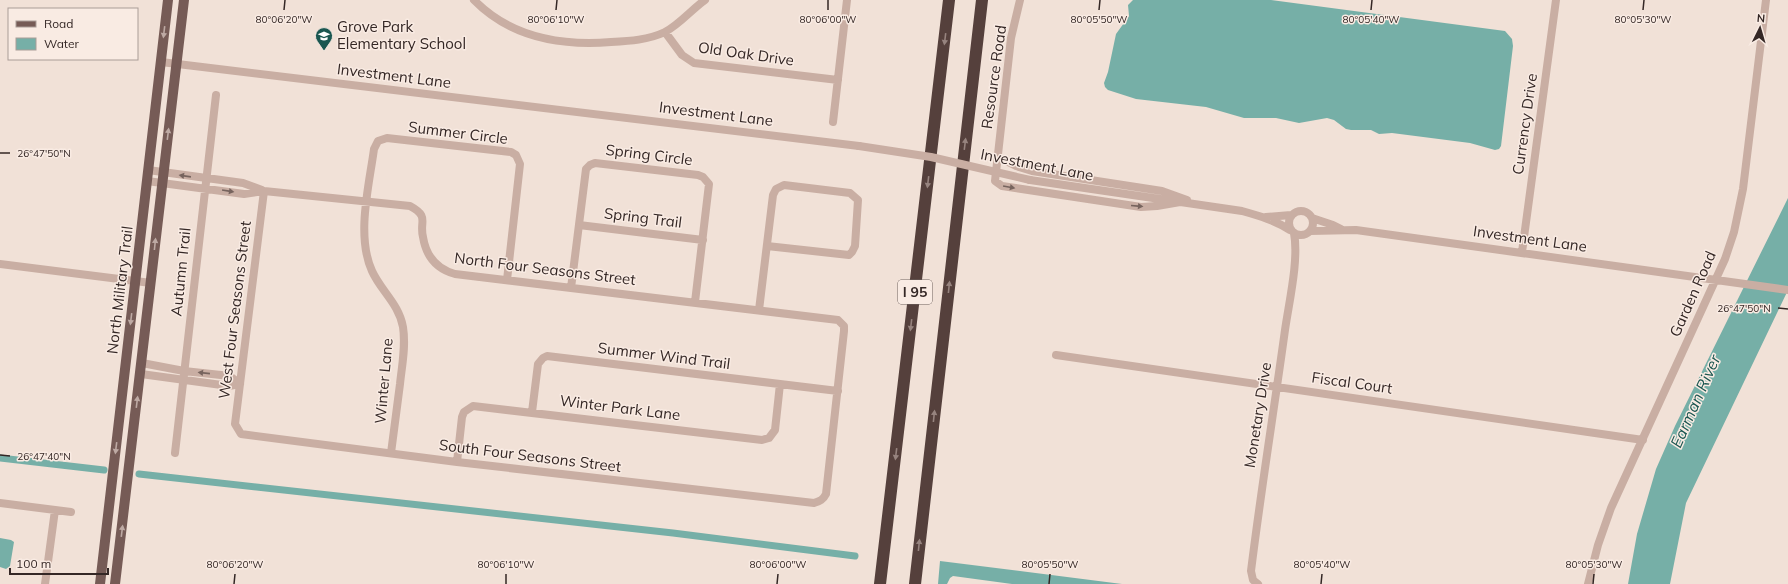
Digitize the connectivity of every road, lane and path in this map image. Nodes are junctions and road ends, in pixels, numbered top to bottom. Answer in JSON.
{"nodes":[{"id":1,"x":168,"y":0,"type":"edge"},
{"id":2,"x":184,"y":0,"type":"edge"},
{"id":3,"x":474,"y":0,"type":"edge"},
{"id":4,"x":705,"y":0,"type":"edge"},
{"id":5,"x":847,"y":0,"type":"edge"},
{"id":6,"x":949,"y":0,"type":"edge"},
{"id":7,"x":982,"y":0,"type":"edge"},
{"id":8,"x":1020,"y":0,"type":"edge"},
{"id":9,"x":1556,"y":0,"type":"edge"},
{"id":10,"x":1766,"y":0,"type":"edge"},
{"id":11,"x":665,"y":32,"type":"junction"},
{"id":12,"x":161,"y":62,"type":"junction"},
{"id":13,"x":176,"y":64,"type":"junction"},
{"id":14,"x":838,"y":80,"type":"junction"},
{"id":15,"x":216,"y":95,"type":"dead end"},
{"id":16,"x":833,"y":122,"type":"dead end"},
{"id":17,"x":998,"y":157,"type":"junction"},
{"id":18,"x":148,"y":170,"type":"junction"},
{"id":19,"x":162,"y":178,"type":"junction"},
{"id":20,"x":147,"y":181,"type":"junction"},
{"id":21,"x":205,"y":183,"type":"junction"},
{"id":22,"x":264,"y":191,"type":"junction"},
{"id":23,"x":367,"y":200,"type":"junction"},
{"id":24,"x":1180,"y":202,"type":"junction"},
{"id":25,"x":1203,"y":206,"type":"junction"},
{"id":26,"x":1291,"y":215,"type":"junction"},
{"id":27,"x":1265,"y":217,"type":"junction"},
{"id":28,"x":1312,"y":218,"type":"junction"},
{"id":29,"x":579,"y":225,"type":"junction"},
{"id":30,"x":1340,"y":229,"type":"junction"},
{"id":31,"x":1292,"y":232,"type":"junction"},
{"id":32,"x":1308,"y":232,"type":"junction"},
{"id":33,"x":703,"y":240,"type":"junction"},
{"id":34,"x":767,"y":246,"type":"junction"},
{"id":35,"x":1295,"y":250,"type":"junction"},
{"id":36,"x":1522,"y":252,"type":"junction"},
{"id":37,"x":0,"y":264,"type":"edge"},
{"id":38,"x":507,"y":280,"type":"junction"},
{"id":39,"x":1715,"y":280,"type":"junction"},
{"id":40,"x":136,"y":281,"type":"junction"},
{"id":41,"x":151,"y":283,"type":"junction"},
{"id":42,"x":571,"y":288,"type":"junction"},
{"id":43,"x":1788,"y":290,"type":"edge"},
{"id":44,"x":695,"y":302,"type":"junction"},
{"id":45,"x":759,"y":310,"type":"junction"},
{"id":46,"x":1056,"y":355,"type":"dead end"},
{"id":47,"x":142,"y":363,"type":"junction"},
{"id":48,"x":184,"y":371,"type":"junction"},
{"id":49,"x":141,"y":374,"type":"junction"},
{"id":50,"x":183,"y":380,"type":"junction"},
{"id":51,"x":240,"y":384,"type":"junction"},
{"id":52,"x":780,"y":384,"type":"junction"},
{"id":53,"x":1277,"y":386,"type":"junction"},
{"id":54,"x":838,"y":391,"type":"junction"},
{"id":55,"x":532,"y":412,"type":"junction"},
{"id":56,"x":238,"y":431,"type":"joint"},
{"id":57,"x":1643,"y":440,"type":"junction"},
{"id":58,"x":175,"y":453,"type":"dead end"},
{"id":59,"x":391,"y":453,"type":"junction"},
{"id":60,"x":458,"y":462,"type":"junction"},
{"id":61,"x":0,"y":503,"type":"edge"},
{"id":62,"x":55,"y":510,"type":"junction"},
{"id":63,"x":71,"y":512,"type":"dead end"},
{"id":64,"x":45,"y":584,"type":"edge"},
{"id":65,"x":100,"y":584,"type":"edge"},
{"id":66,"x":115,"y":584,"type":"edge"},
{"id":67,"x":880,"y":584,"type":"edge"},
{"id":68,"x":915,"y":584,"type":"edge"},
{"id":69,"x":1257,"y":584,"type":"edge"},
{"id":70,"x":1588,"y":584,"type":"edge"}],
"edges":[{"from":1,"to":12,"type":"main road","name":"North Military Trail","one_way":true},
{"from":2,"to":13,"type":"main road","name":"North Military Trail"},
{"from":3,"to":11,"type":"street"},
{"from":4,"to":11,"type":"street"},
{"from":5,"to":14,"type":"street"},
{"from":6,"to":67,"type":"highway","number":"I 95","one_way":true},
{"from":68,"to":7,"type":"highway","number":"I 95","one_way":true},
{"from":8,"to":17,"type":"street","name":"Resource Road"},
{"from":9,"to":36,"type":"street","name":"Currency Drive"},
{"from":10,"to":39,"type":"street","name":"Garden Road"},
{"from":11,"to":14,"type":"street","name":"Old Oak Drive"},
{"from":12,"to":13,"type":"street","name":"Investment Lane"},
{"from":12,"to":18,"type":"main road","name":"North Military Trail"},
{"from":19,"to":13,"type":"main road","name":"North Military Trail","one_way":true},
{"from":13,"to":24,"type":"street","name":"Investment Lane","bridge":true},
{"from":14,"to":16,"type":"street"},
{"from":15,"to":21,"type":"street","name":"Autumn Trail"},
{"from":17,"to":24,"type":"street","name":"Resource Road","one_way":true},
{"from":17,"to":25,"type":"street"},
{"from":18,"to":19,"type":"street"},
{"from":18,"to":20,"type":"main road","name":"North Military Trail"},
{"from":19,"to":20,"type":"street"},
{"from":19,"to":21,"type":"street","name":"North Four Seasons Street"},
{"from":41,"to":19,"type":"main road","name":"North Military Trail","one_way":true},
{"from":20,"to":40,"type":"main road","name":"North Military Trail"},
{"from":21,"to":22,"type":"street","name":"North Four Seasons Street"},
{"from":21,"to":48,"type":"street","name":"Autumn Trail"},
{"from":22,"to":23,"type":"street","name":"North Four Seasons Street"},
{"from":22,"to":51,"type":"street","name":"West Four Seasons Street"},
{"from":23,"to":38,"type":"street","name":"North Four Seasons Street"},
{"from":23,"to":38,"type":"street","name":"Summer Circle"},
{"from":23,"to":59,"type":"street","name":"Winter Lane"},
{"from":24,"to":25,"type":"street","name":"Investment Lane"},
{"from":25,"to":27,"type":"street","name":"Investment Lane"},
{"from":26,"to":27,"type":"street","name":"Investment Lane"},
{"from":26,"to":28,"type":"street"},
{"from":26,"to":31,"type":"street"},
{"from":27,"to":31,"type":"street","name":"Investment Lane"},
{"from":28,"to":30,"type":"street","name":"Investment Lane"},
{"from":28,"to":32,"type":"street"},
{"from":29,"to":33,"type":"street","name":"Spring Trail"},
{"from":29,"to":33,"type":"street","name":"Spring Circle"},
{"from":29,"to":42,"type":"street","name":"Spring Circle"},
{"from":30,"to":32,"type":"street","name":"Investment Lane"},
{"from":30,"to":36,"type":"street","name":"Investment Lane"},
{"from":31,"to":32,"type":"street"},
{"from":31,"to":35,"type":"street","name":"Monetary Drive"},
{"from":32,"to":35,"type":"street","name":"Monetary Drive"},
{"from":33,"to":44,"type":"street","name":"Spring Circle"},
{"from":34,"to":34,"type":"street"},
{"from":34,"to":45,"type":"street"},
{"from":35,"to":53,"type":"street","name":"Monetary Drive"},
{"from":36,"to":39,"type":"street","name":"Investment Lane"},
{"from":37,"to":40,"type":"street"},
{"from":38,"to":42,"type":"street","name":"North Four Seasons Street"},
{"from":39,"to":43,"type":"street","name":"Investment Lane"},
{"from":39,"to":57,"type":"street","name":"Garden Road"},
{"from":40,"to":41,"type":"street"},
{"from":40,"to":65,"type":"main road","name":"North Military Trail","one_way":true},
{"from":41,"to":47,"type":"main road","name":"North Military Trail"},
{"from":42,"to":44,"type":"street","name":"North Four Seasons Street"},
{"from":44,"to":45,"type":"street","name":"North Four Seasons Street"},
{"from":45,"to":54,"type":"street","name":"North Four Seasons Street"},
{"from":46,"to":53,"type":"street","name":"Fiscal Court"},
{"from":47,"to":48,"type":"street"},
{"from":47,"to":49,"type":"main road","name":"North Military Trail"},
{"from":48,"to":50,"type":"street","name":"Autumn Trail"},
{"from":51,"to":48,"type":"street","one_way":true},
{"from":49,"to":50,"type":"street"},
{"from":66,"to":49,"type":"main road","name":"North Military Trail","one_way":true},
{"from":50,"to":51,"type":"street"},
{"from":50,"to":58,"type":"street","name":"Autumn Trail"},
{"from":51,"to":56,"type":"street","name":"West Four Seasons Street"},
{"from":52,"to":54,"type":"street","name":"Summer Wind Trail"},
{"from":52,"to":55,"type":"street","name":"Winter Park Lane"},
{"from":52,"to":55,"type":"street","name":"Summer Wind Trail"},
{"from":53,"to":57,"type":"street","name":"Fiscal Court"},
{"from":53,"to":69,"type":"street","name":"Monetary Drive"},
{"from":54,"to":60,"type":"street","name":"South Four Seasons Street"},
{"from":55,"to":60,"type":"street","name":"Winter Park Lane"},
{"from":56,"to":59,"type":"street","name":"South Four Seasons Street"},
{"from":57,"to":70,"type":"street","name":"Garden Road"},
{"from":59,"to":60,"type":"street","name":"South Four Seasons Street"},
{"from":61,"to":62,"type":"street"},
{"from":62,"to":63,"type":"street"},
{"from":62,"to":64,"type":"street"}]}
